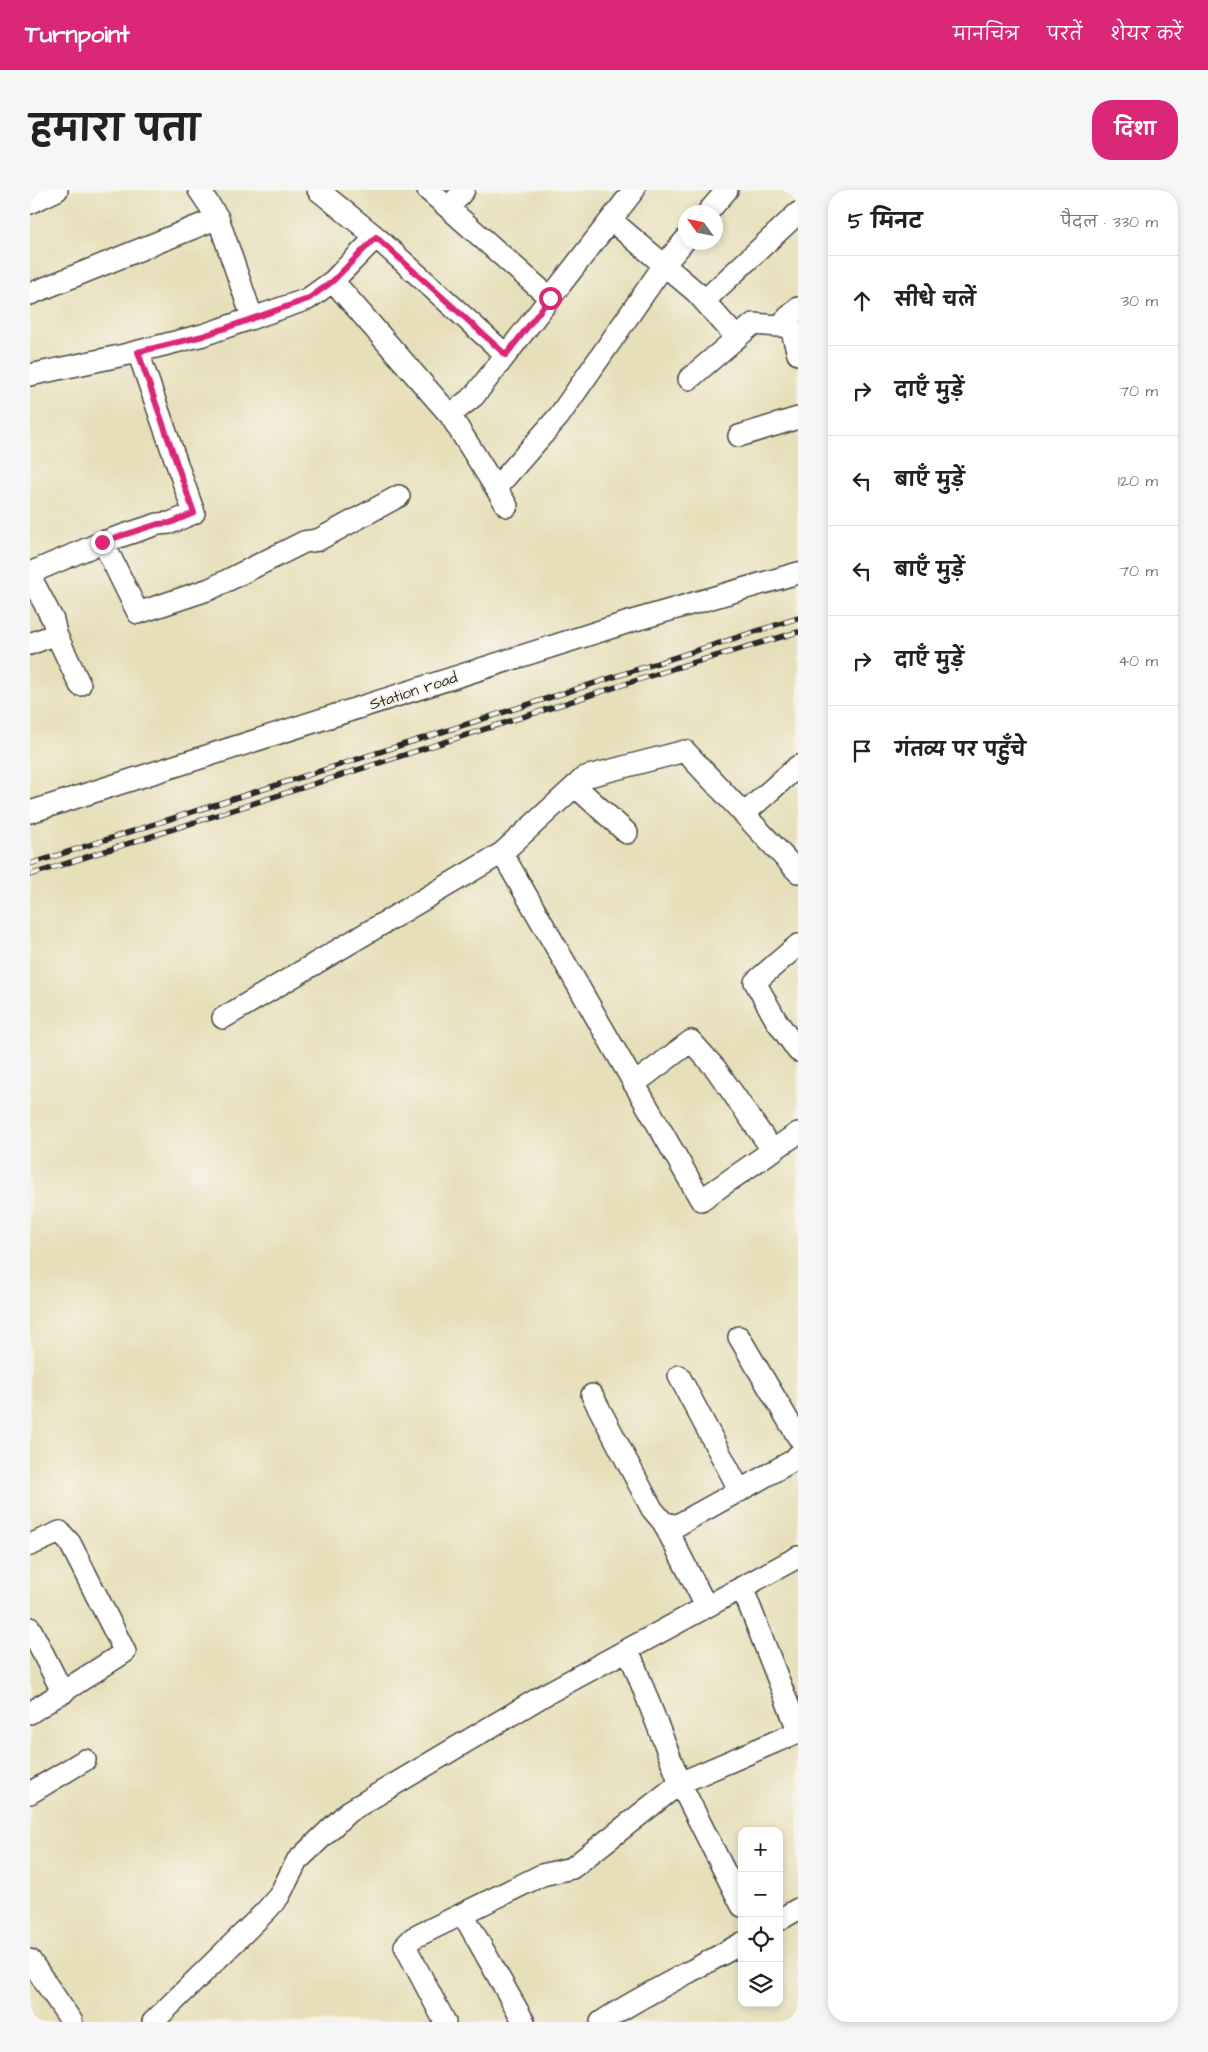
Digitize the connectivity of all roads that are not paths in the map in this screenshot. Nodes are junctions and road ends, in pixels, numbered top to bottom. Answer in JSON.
{"nodes":[{"id":1,"x":57,"y":190,"type":"edge"},
{"id":2,"x":199,"y":190,"type":"edge"},
{"id":3,"x":318,"y":190,"type":"edge"},
{"id":4,"x":428,"y":190,"type":"edge"},
{"id":5,"x":464,"y":190,"type":"edge"},
{"id":6,"x":634,"y":190,"type":"edge"},
{"id":7,"x":727,"y":190,"type":"edge"},
{"id":8,"x":30,"y":204,"type":"edge"},
{"id":9,"x":714,"y":205,"type":"edge"},
{"id":10,"x":449,"y":208,"type":"junction"},
{"id":11,"x":798,"y":214,"type":"edge"},
{"id":12,"x":218,"y":218,"type":"junction"},
{"id":13,"x":611,"y":220,"type":"junction"},
{"id":14,"x":376,"y":237,"type":"junction"},
{"id":15,"x":678,"y":248,"type":"edge"},
{"id":16,"x":664,"y":264,"type":"junction"},
{"id":17,"x":333,"y":281,"type":"junction"},
{"id":18,"x":30,"y":294,"type":"edge"},
{"id":19,"x":550,"y":298,"type":"junction"},
{"id":20,"x":704,"y":301,"type":"junction"},
{"id":21,"x":793,"y":313,"type":"edge"},
{"id":22,"x":252,"y":317,"type":"junction"},
{"id":23,"x":737,"y":338,"type":"junction"},
{"id":24,"x":138,"y":352,"type":"junction"},
{"id":25,"x":798,"y":354,"type":"edge"},
{"id":26,"x":506,"y":355,"type":"junction"},
{"id":27,"x":30,"y":375,"type":"edge"},
{"id":28,"x":689,"y":379,"type":"dead end"},
{"id":29,"x":450,"y":415,"type":"junction"},
{"id":30,"x":798,"y":418,"type":"edge"},
{"id":31,"x":739,"y":436,"type":"dead end"},
{"id":32,"x":496,"y":488,"type":"junction"},
{"id":33,"x":399,"y":496,"type":"dead end"},
{"id":34,"x":507,"y":506,"type":"dead end"},
{"id":35,"x":102,"y":542,"type":"junction"},
{"id":36,"x":798,"y":573,"type":"edge"},
{"id":37,"x":30,"y":574,"type":"edge"},
{"id":38,"x":56,"y":634,"type":"junction"},
{"id":39,"x":30,"y":644,"type":"edge"},
{"id":40,"x":80,"y":685,"type":"dead end"},
{"id":41,"x":798,"y":766,"type":"edge"},
{"id":42,"x":575,"y":786,"type":"junction"},
{"id":43,"x":30,"y":812,"type":"edge"},
{"id":44,"x":744,"y":814,"type":"junction"},
{"id":45,"x":628,"y":833,"type":"dead end"},
{"id":46,"x":502,"y":853,"type":"junction"},
{"id":47,"x":797,"y":870,"type":"edge"},
{"id":48,"x":798,"y":944,"type":"edge"},
{"id":49,"x":223,"y":1018,"type":"dead end"},
{"id":50,"x":798,"y":1051,"type":"edge"},
{"id":51,"x":634,"y":1084,"type":"junction"},
{"id":52,"x":798,"y":1133,"type":"edge"},
{"id":53,"x":773,"y":1151,"type":"junction"},
{"id":54,"x":738,"y":1337,"type":"dead end"},
{"id":55,"x":679,"y":1376,"type":"dead end"},
{"id":56,"x":592,"y":1395,"type":"dead end"},
{"id":57,"x":798,"y":1437,"type":"edge"},
{"id":58,"x":798,"y":1455,"type":"edge"},
{"id":59,"x":740,"y":1491,"type":"junction"},
{"id":60,"x":663,"y":1522,"type":"junction"},
{"id":61,"x":30,"y":1545,"type":"edge"},
{"id":62,"x":798,"y":1557,"type":"edge"},
{"id":63,"x":742,"y":1587,"type":"junction"},
{"id":64,"x":706,"y":1606,"type":"junction"},
{"id":65,"x":30,"y":1628,"type":"edge"},
{"id":66,"x":628,"y":1649,"type":"junction"},
{"id":67,"x":63,"y":1693,"type":"junction"},
{"id":68,"x":30,"y":1713,"type":"edge"},
{"id":69,"x":798,"y":1731,"type":"edge"},
{"id":70,"x":85,"y":1760,"type":"dead end"},
{"id":71,"x":680,"y":1782,"type":"junction"},
{"id":72,"x":30,"y":1793,"type":"edge"},
{"id":73,"x":738,"y":1898,"type":"edge"},
{"id":74,"x":798,"y":1909,"type":"edge"},
{"id":75,"x":463,"y":1914,"type":"junction"},
{"id":76,"x":783,"y":1918,"type":"edge"},
{"id":77,"x":738,"y":1945,"type":"edge"},
{"id":78,"x":30,"y":1960,"type":"edge"},
{"id":79,"x":72,"y":2022,"type":"edge"},
{"id":80,"x":153,"y":2022,"type":"edge"},
{"id":81,"x":445,"y":2022,"type":"edge"},
{"id":82,"x":524,"y":2022,"type":"edge"},
{"id":83,"x":601,"y":2022,"type":"edge"}],
"edges":[{"from":1,"to":8,"type":"street"},
{"from":2,"to":12,"type":"street"},
{"from":3,"to":14,"type":"street"},
{"from":4,"to":10,"type":"street"},
{"from":5,"to":10,"type":"street"},
{"from":6,"to":13,"type":"street"},
{"from":7,"to":9,"type":"street"},
{"from":10,"to":19,"type":"street"},
{"from":11,"to":20,"type":"street"},
{"from":12,"to":18,"type":"street"},
{"from":12,"to":22,"type":"street"},
{"from":13,"to":16,"type":"street"},
{"from":13,"to":19,"type":"street"},
{"from":14,"to":17,"type":"street"},
{"from":14,"to":26,"type":"street"},
{"from":15,"to":16,"type":"street"},
{"from":16,"to":20,"type":"street"},
{"from":16,"to":32,"type":"street"},
{"from":17,"to":22,"type":"street"},
{"from":17,"to":29,"type":"street"},
{"from":19,"to":26,"type":"street"},
{"from":20,"to":23,"type":"street"},
{"from":21,"to":23,"type":"street"},
{"from":21,"to":25,"type":"street"},
{"from":22,"to":24,"type":"street"},
{"from":23,"to":28,"type":"street"},
{"from":24,"to":27,"type":"street"},
{"from":24,"to":35,"type":"street"},
{"from":26,"to":29,"type":"street"},
{"from":29,"to":32,"type":"street"},
{"from":30,"to":31,"type":"street"},
{"from":32,"to":34,"type":"street"},
{"from":33,"to":35,"type":"street"},
{"from":35,"to":37,"type":"street"},
{"from":36,"to":43,"type":"street","name":"Station road"},
{"from":37,"to":38,"type":"street"},
{"from":38,"to":39,"type":"street"},
{"from":38,"to":40,"type":"street"},
{"from":41,"to":44,"type":"street"},
{"from":42,"to":44,"type":"street"},
{"from":42,"to":45,"type":"street"},
{"from":42,"to":46,"type":"street"},
{"from":44,"to":47,"type":"street"},
{"from":46,"to":49,"type":"street"},
{"from":46,"to":51,"type":"street"},
{"from":48,"to":50,"type":"street"},
{"from":51,"to":53,"type":"street"},
{"from":51,"to":53,"type":"street"},
{"from":52,"to":53,"type":"street"},
{"from":54,"to":57,"type":"street"},
{"from":55,"to":59,"type":"street"},
{"from":56,"to":60,"type":"street"},
{"from":58,"to":59,"type":"street"},
{"from":59,"to":60,"type":"street"},
{"from":60,"to":64,"type":"street"},
{"from":61,"to":67,"type":"street"},
{"from":62,"to":63,"type":"street"},
{"from":63,"to":64,"type":"street"},
{"from":63,"to":69,"type":"street"},
{"from":64,"to":66,"type":"street"},
{"from":65,"to":67,"type":"street"},
{"from":66,"to":71,"type":"street"},
{"from":66,"to":80,"type":"street"},
{"from":67,"to":68,"type":"street"},
{"from":69,"to":71,"type":"street"},
{"from":70,"to":72,"type":"street"},
{"from":71,"to":73,"type":"street"},
{"from":71,"to":75,"type":"street"},
{"from":74,"to":76,"type":"street"},
{"from":75,"to":81,"type":"street"},
{"from":75,"to":82,"type":"street"},
{"from":77,"to":83,"type":"street"},
{"from":78,"to":79,"type":"street"}]}
